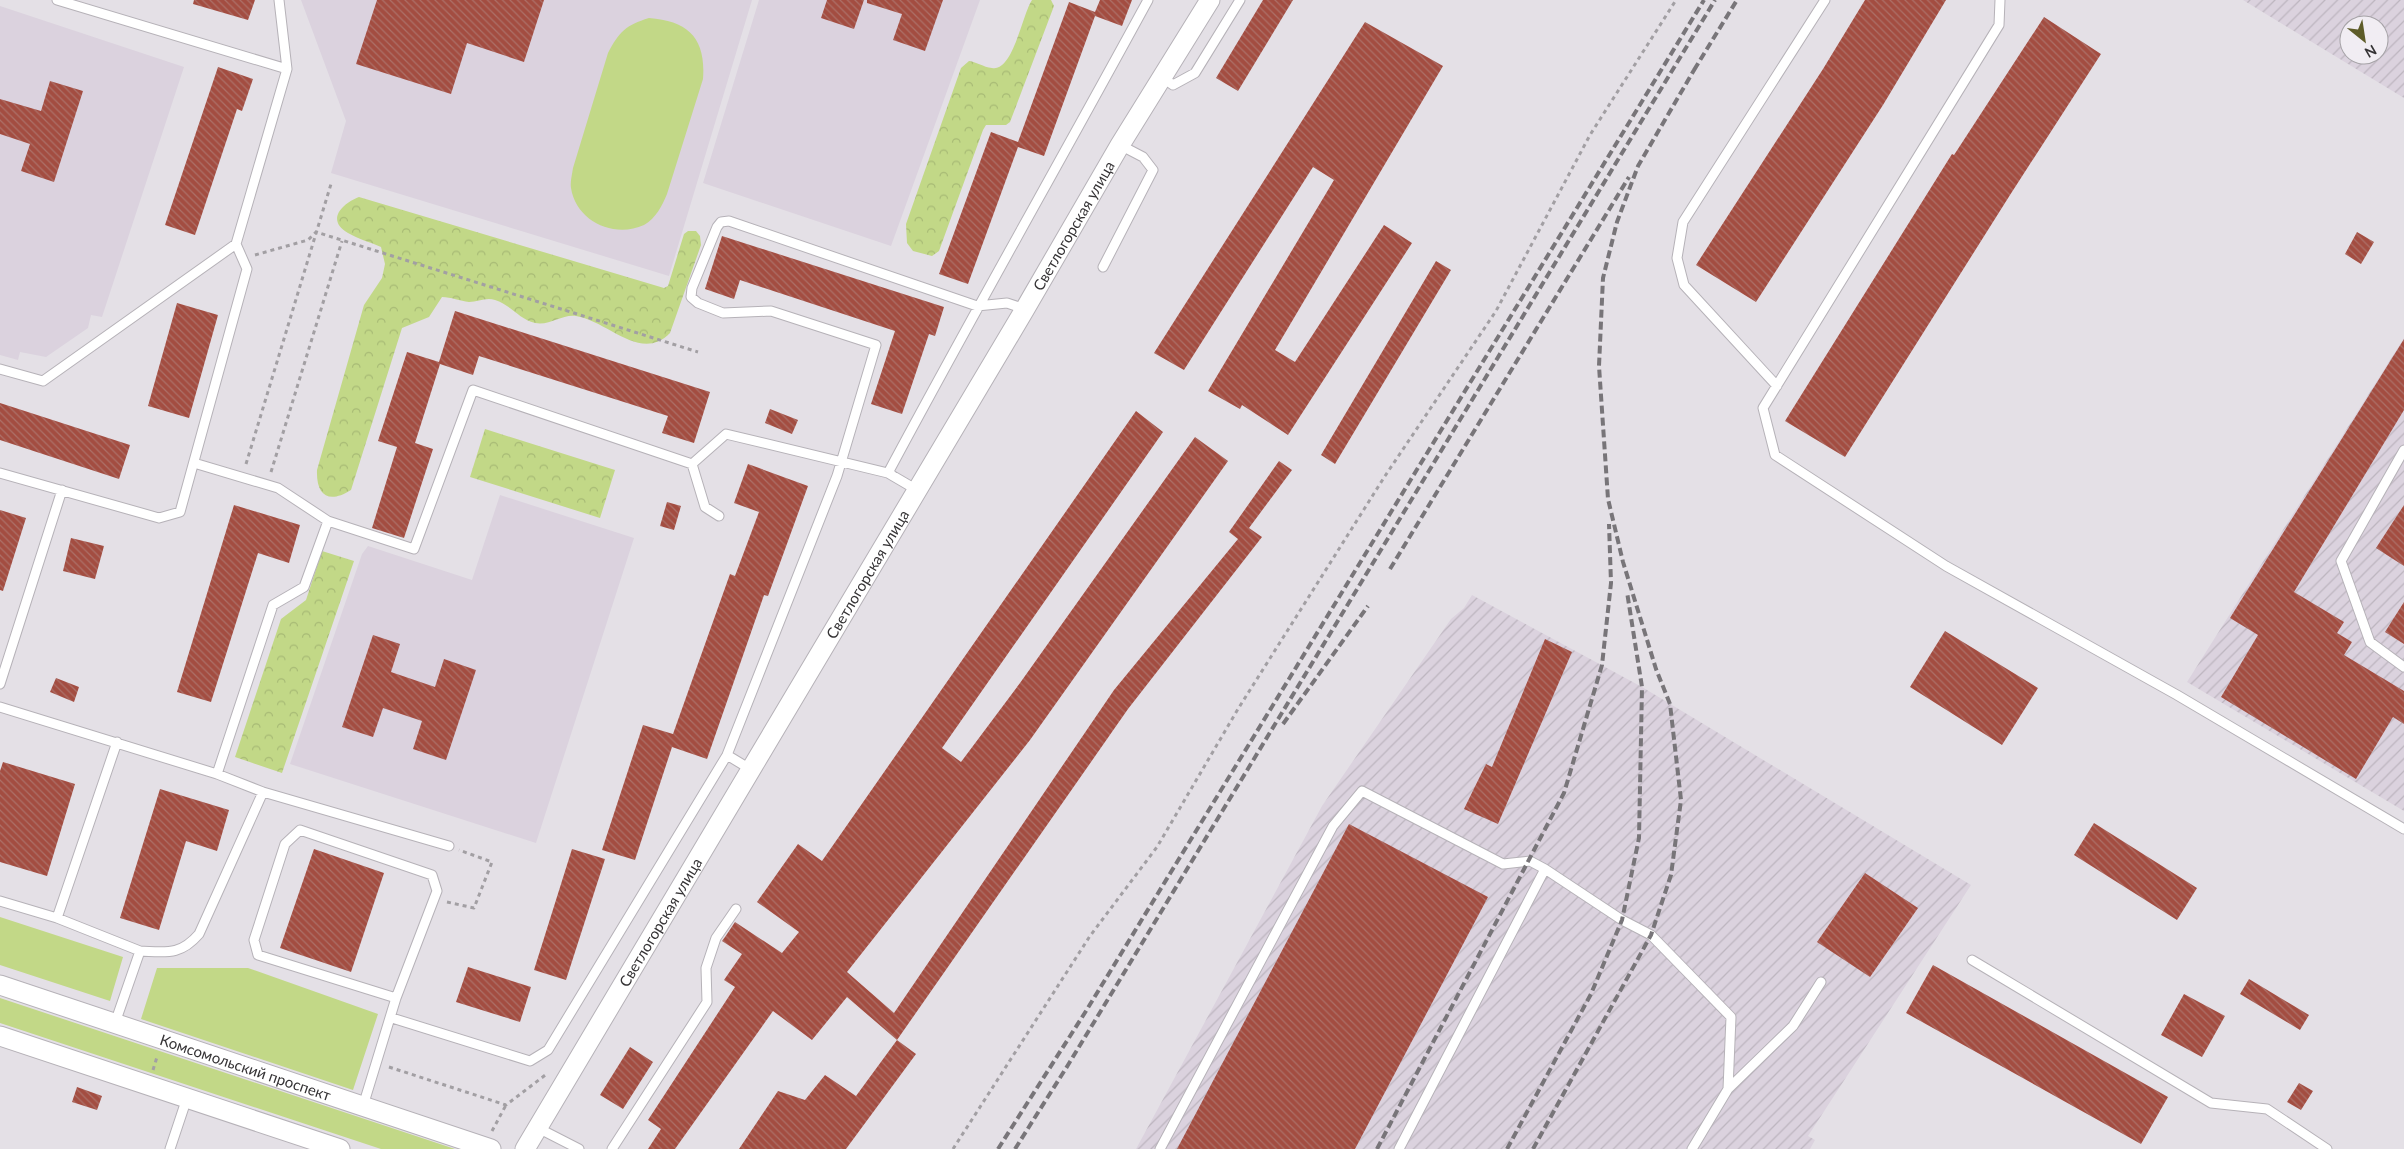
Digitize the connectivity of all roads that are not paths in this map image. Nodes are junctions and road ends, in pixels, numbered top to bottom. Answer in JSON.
{"nodes":[{"id":1,"x":56,"y":0,"type":"edge"},
{"id":2,"x":279,"y":0,"type":"edge"},
{"id":3,"x":1148,"y":0,"type":"edge"},
{"id":4,"x":1210,"y":0,"type":"edge"},
{"id":5,"x":1240,"y":0,"type":"edge"},
{"id":6,"x":1825,"y":0,"type":"edge"},
{"id":7,"x":2000,"y":0,"type":"edge"},
{"id":8,"x":287,"y":69,"type":"junction"},
{"id":9,"x":1163,"y":78,"type":"junction"},
{"id":10,"x":1120,"y":144,"type":"junction"},
{"id":11,"x":236,"y":244,"type":"junction"},
{"id":12,"x":1103,"y":267,"type":"dead end"},
{"id":13,"x":977,"y":306,"type":"junction"},
{"id":14,"x":1025,"y":309,"type":"junction"},
{"id":15,"x":0,"y":369,"type":"edge"},
{"id":16,"x":1777,"y":386,"type":"junction"},
{"id":17,"x":2404,"y":450,"type":"edge"},
{"id":18,"x":841,"y":461,"type":"junction"},
{"id":19,"x":194,"y":462,"type":"junction"},
{"id":20,"x":692,"y":464,"type":"junction"},
{"id":21,"x":0,"y":473,"type":"edge"},
{"id":22,"x":888,"y":473,"type":"junction"},
{"id":23,"x":62,"y":490,"type":"junction"},
{"id":24,"x":917,"y":490,"type":"junction"},
{"id":25,"x":719,"y":516,"type":"dead end"},
{"id":26,"x":328,"y":521,"type":"junction"},
{"id":27,"x":2404,"y":667,"type":"edge"},
{"id":28,"x":0,"y":684,"type":"edge"},
{"id":29,"x":0,"y":706,"type":"edge"},
{"id":30,"x":117,"y":742,"type":"junction"},
{"id":31,"x":726,"y":755,"type":"junction"},
{"id":32,"x":750,"y":769,"type":"junction"},
{"id":33,"x":217,"y":774,"type":"junction"},
{"id":34,"x":263,"y":792,"type":"junction"},
{"id":35,"x":2404,"y":829,"type":"edge"},
{"id":36,"x":450,"y":846,"type":"road end"},
{"id":37,"x":1545,"y":869,"type":"junction"},
{"id":38,"x":0,"y":900,"type":"edge"},
{"id":39,"x":736,"y":909,"type":"dead end"},
{"id":40,"x":57,"y":918,"type":"junction"},
{"id":41,"x":140,"y":950,"type":"junction"},
{"id":42,"x":1972,"y":960,"type":"dead end"},
{"id":43,"x":1821,"y":982,"type":"dead end"},
{"id":44,"x":0,"y":985,"type":"edge"},
{"id":45,"x":396,"y":998,"type":"junction"},
{"id":46,"x":392,"y":1018,"type":"junction"},
{"id":47,"x":115,"y":1023,"type":"junction"},
{"id":48,"x":0,"y":1036,"type":"edge"},
{"id":49,"x":1728,"y":1089,"type":"junction"},
{"id":50,"x":187,"y":1098,"type":"junction"},
{"id":51,"x":363,"y":1106,"type":"junction"},
{"id":52,"x":538,"y":1128,"type":"junction"},
{"id":53,"x":492,"y":1140,"type":"edge"},
{"id":54,"x":170,"y":1149,"type":"edge"},
{"id":55,"x":340,"y":1149,"type":"edge"},
{"id":56,"x":525,"y":1149,"type":"edge"},
{"id":57,"x":579,"y":1149,"type":"edge"},
{"id":58,"x":612,"y":1149,"type":"edge"},
{"id":59,"x":1160,"y":1149,"type":"edge"},
{"id":60,"x":1399,"y":1149,"type":"edge"},
{"id":61,"x":1692,"y":1149,"type":"edge"},
{"id":62,"x":2327,"y":1149,"type":"edge"}],
"edges":[{"from":1,"to":8,"type":"lane"},
{"from":2,"to":8,"type":"lane"},
{"from":3,"to":13,"type":"lane"},
{"from":4,"to":9,"type":"street","name":"Светлогорская улица"},
{"from":5,"to":9,"type":"lane"},
{"from":6,"to":16,"type":"lane"},
{"from":7,"to":16,"type":"lane"},
{"from":8,"to":11,"type":"lane"},
{"from":9,"to":10,"type":"street","name":"Светлогорская улица"},
{"from":10,"to":12,"type":"lane"},
{"from":10,"to":14,"type":"street","name":"Светлогорская улица"},
{"from":11,"to":15,"type":"lane"},
{"from":11,"to":19,"type":"lane"},
{"from":13,"to":14,"type":"lane"},
{"from":13,"to":18,"type":"lane"},
{"from":13,"to":22,"type":"lane"},
{"from":14,"to":24,"type":"street","name":"Светлогорская улица"},
{"from":16,"to":35,"type":"lane"},
{"from":17,"to":27,"type":"lane"},
{"from":18,"to":20,"type":"lane"},
{"from":18,"to":22,"type":"lane"},
{"from":18,"to":31,"type":"lane"},
{"from":19,"to":23,"type":"lane"},
{"from":19,"to":26,"type":"lane"},
{"from":20,"to":25,"type":"lane"},
{"from":20,"to":26,"type":"lane"},
{"from":21,"to":23,"type":"lane"},
{"from":22,"to":24,"type":"lane"},
{"from":23,"to":28,"type":"lane"},
{"from":24,"to":32,"type":"street","name":"Светлогорская улица"},
{"from":26,"to":33,"type":"lane"},
{"from":29,"to":30,"type":"lane"},
{"from":30,"to":33,"type":"lane"},
{"from":30,"to":40,"type":"lane"},
{"from":31,"to":32,"type":"lane"},
{"from":31,"to":46,"type":"lane"},
{"from":32,"to":52,"type":"street","name":"Светлогорская улица"},
{"from":33,"to":34,"type":"lane"},
{"from":34,"to":36,"type":"lane"},
{"from":34,"to":41,"type":"lane"},
{"from":37,"to":49,"type":"lane"},
{"from":37,"to":59,"type":"lane"},
{"from":37,"to":60,"type":"lane"},
{"from":38,"to":40,"type":"lane"},
{"from":39,"to":58,"type":"lane"},
{"from":40,"to":41,"type":"lane"},
{"from":41,"to":47,"type":"lane"},
{"from":42,"to":62,"type":"lane"},
{"from":43,"to":49,"type":"lane"},
{"from":44,"to":47,"type":"street","name":"Комсомольский проспект"},
{"from":45,"to":45,"type":"lane"},
{"from":45,"to":46,"type":"lane"},
{"from":46,"to":51,"type":"lane"},
{"from":47,"to":51,"type":"street","name":"Комсомольский проспект"},
{"from":48,"to":50,"type":"street"},
{"from":49,"to":61,"type":"lane"},
{"from":50,"to":54,"type":"lane"},
{"from":50,"to":55,"type":"street"},
{"from":51,"to":53,"type":"street","name":"Комсомольский проспект"},
{"from":52,"to":56,"type":"street","name":"Светлогорская улица"},
{"from":52,"to":57,"type":"lane"}]}
